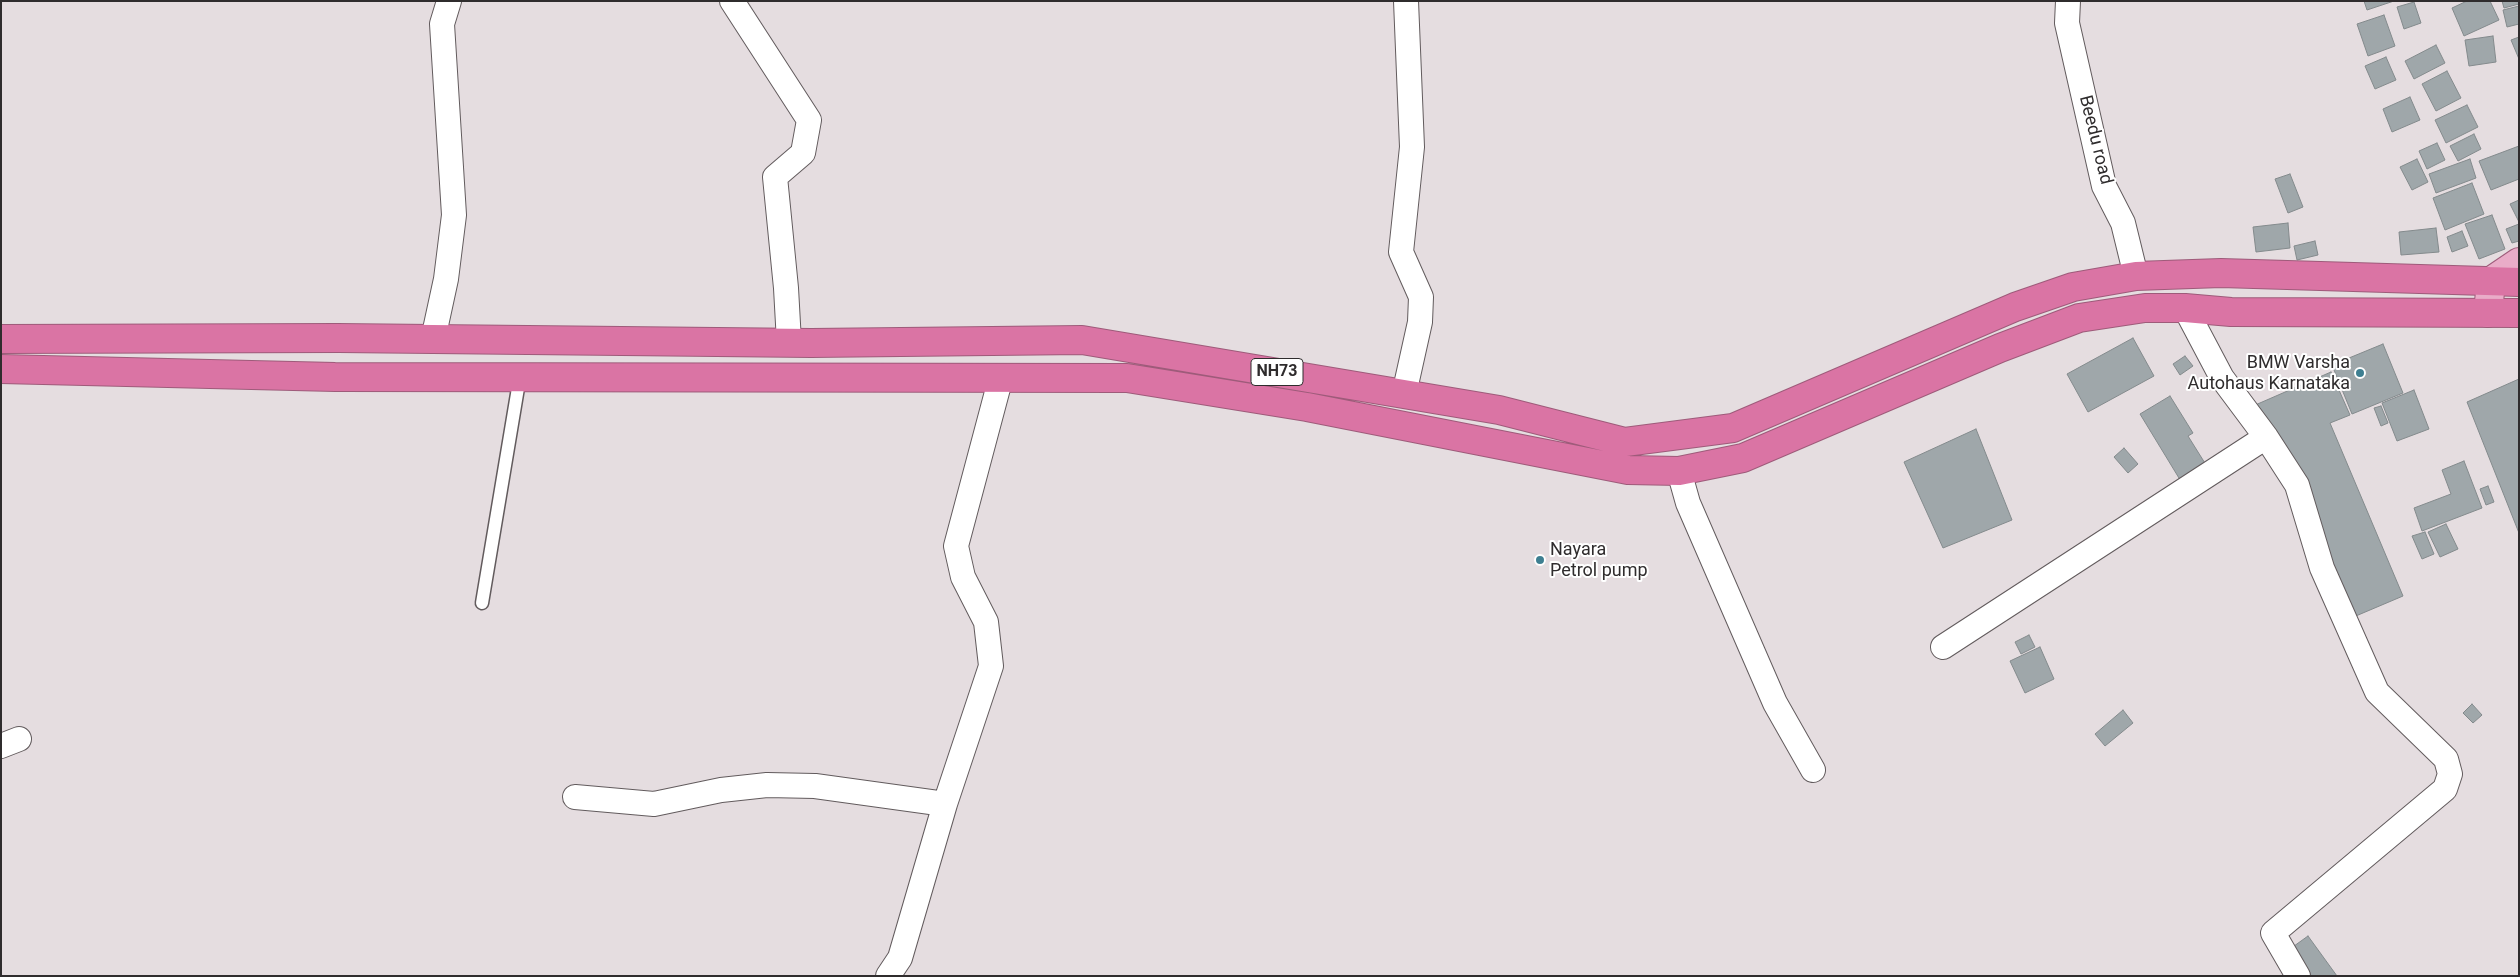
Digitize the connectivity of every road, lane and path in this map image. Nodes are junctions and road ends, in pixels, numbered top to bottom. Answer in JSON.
{"nodes":[{"id":1,"x":449,"y":1,"type":"edge"},
{"id":2,"x":732,"y":1,"type":"edge"},
{"id":3,"x":1406,"y":1,"type":"edge"},
{"id":4,"x":2068,"y":1,"type":"edge"},
{"id":5,"x":2519,"y":262,"type":"edge"},
{"id":6,"x":2136,"y":276,"type":"junction"},
{"id":7,"x":2491,"y":281,"type":"junction"},
{"id":8,"x":2519,"y":282,"type":"edge"},
{"id":9,"x":2185,"y":308,"type":"junction"},
{"id":10,"x":2488,"y":313,"type":"junction"},
{"id":11,"x":2519,"y":313,"type":"edge"},
{"id":12,"x":1,"y":339,"type":"edge"},
{"id":13,"x":433,"y":339,"type":"junction"},
{"id":14,"x":789,"y":342,"type":"junction"},
{"id":15,"x":1,"y":369,"type":"edge"},
{"id":16,"x":520,"y":376,"type":"junction"},
{"id":17,"x":1001,"y":377,"type":"junction"},
{"id":18,"x":1404,"y":394,"type":"junction"},
{"id":19,"x":2266,"y":437,"type":"junction"},
{"id":20,"x":1679,"y":471,"type":"junction"},
{"id":21,"x":482,"y":603,"type":"dead end"},
{"id":22,"x":1943,"y":647,"type":"dead end"},
{"id":23,"x":1813,"y":770,"type":"dead end"},
{"id":24,"x":575,"y":797,"type":"dead end"},
{"id":25,"x":945,"y":804,"type":"junction"},
{"id":26,"x":888,"y":976,"type":"edge"},
{"id":27,"x":2298,"y":976,"type":"edge"}],
"edges":[{"from":1,"to":13,"type":"street"},
{"from":2,"to":14,"type":"street"},
{"from":3,"to":18,"type":"street"},
{"from":4,"to":6,"type":"street","name":"Beedu road"},
{"from":5,"to":7,"type":"main road"},
{"from":6,"to":7,"type":"highway","number":"NH73"},
{"from":6,"to":18,"type":"highway","number":"NH73"},
{"from":7,"to":8,"type":"highway","number":"NH73"},
{"from":7,"to":10,"type":"main road"},
{"from":9,"to":10,"type":"highway","number":"NH73"},
{"from":9,"to":19,"type":"street"},
{"from":9,"to":20,"type":"highway","number":"NH73"},
{"from":10,"to":11,"type":"highway","number":"NH73"},
{"from":12,"to":13,"type":"highway","number":"NH73"},
{"from":13,"to":14,"type":"highway","number":"NH73"},
{"from":14,"to":18,"type":"highway","number":"NH73"},
{"from":15,"to":16,"type":"highway","number":"NH73"},
{"from":16,"to":17,"type":"highway","number":"NH73"},
{"from":16,"to":21,"type":"lane"},
{"from":17,"to":20,"type":"highway","number":"NH73"},
{"from":17,"to":25,"type":"street"},
{"from":19,"to":22,"type":"street"},
{"from":19,"to":27,"type":"street"},
{"from":20,"to":23,"type":"street"},
{"from":24,"to":25,"type":"street"},
{"from":25,"to":26,"type":"street"}]}
